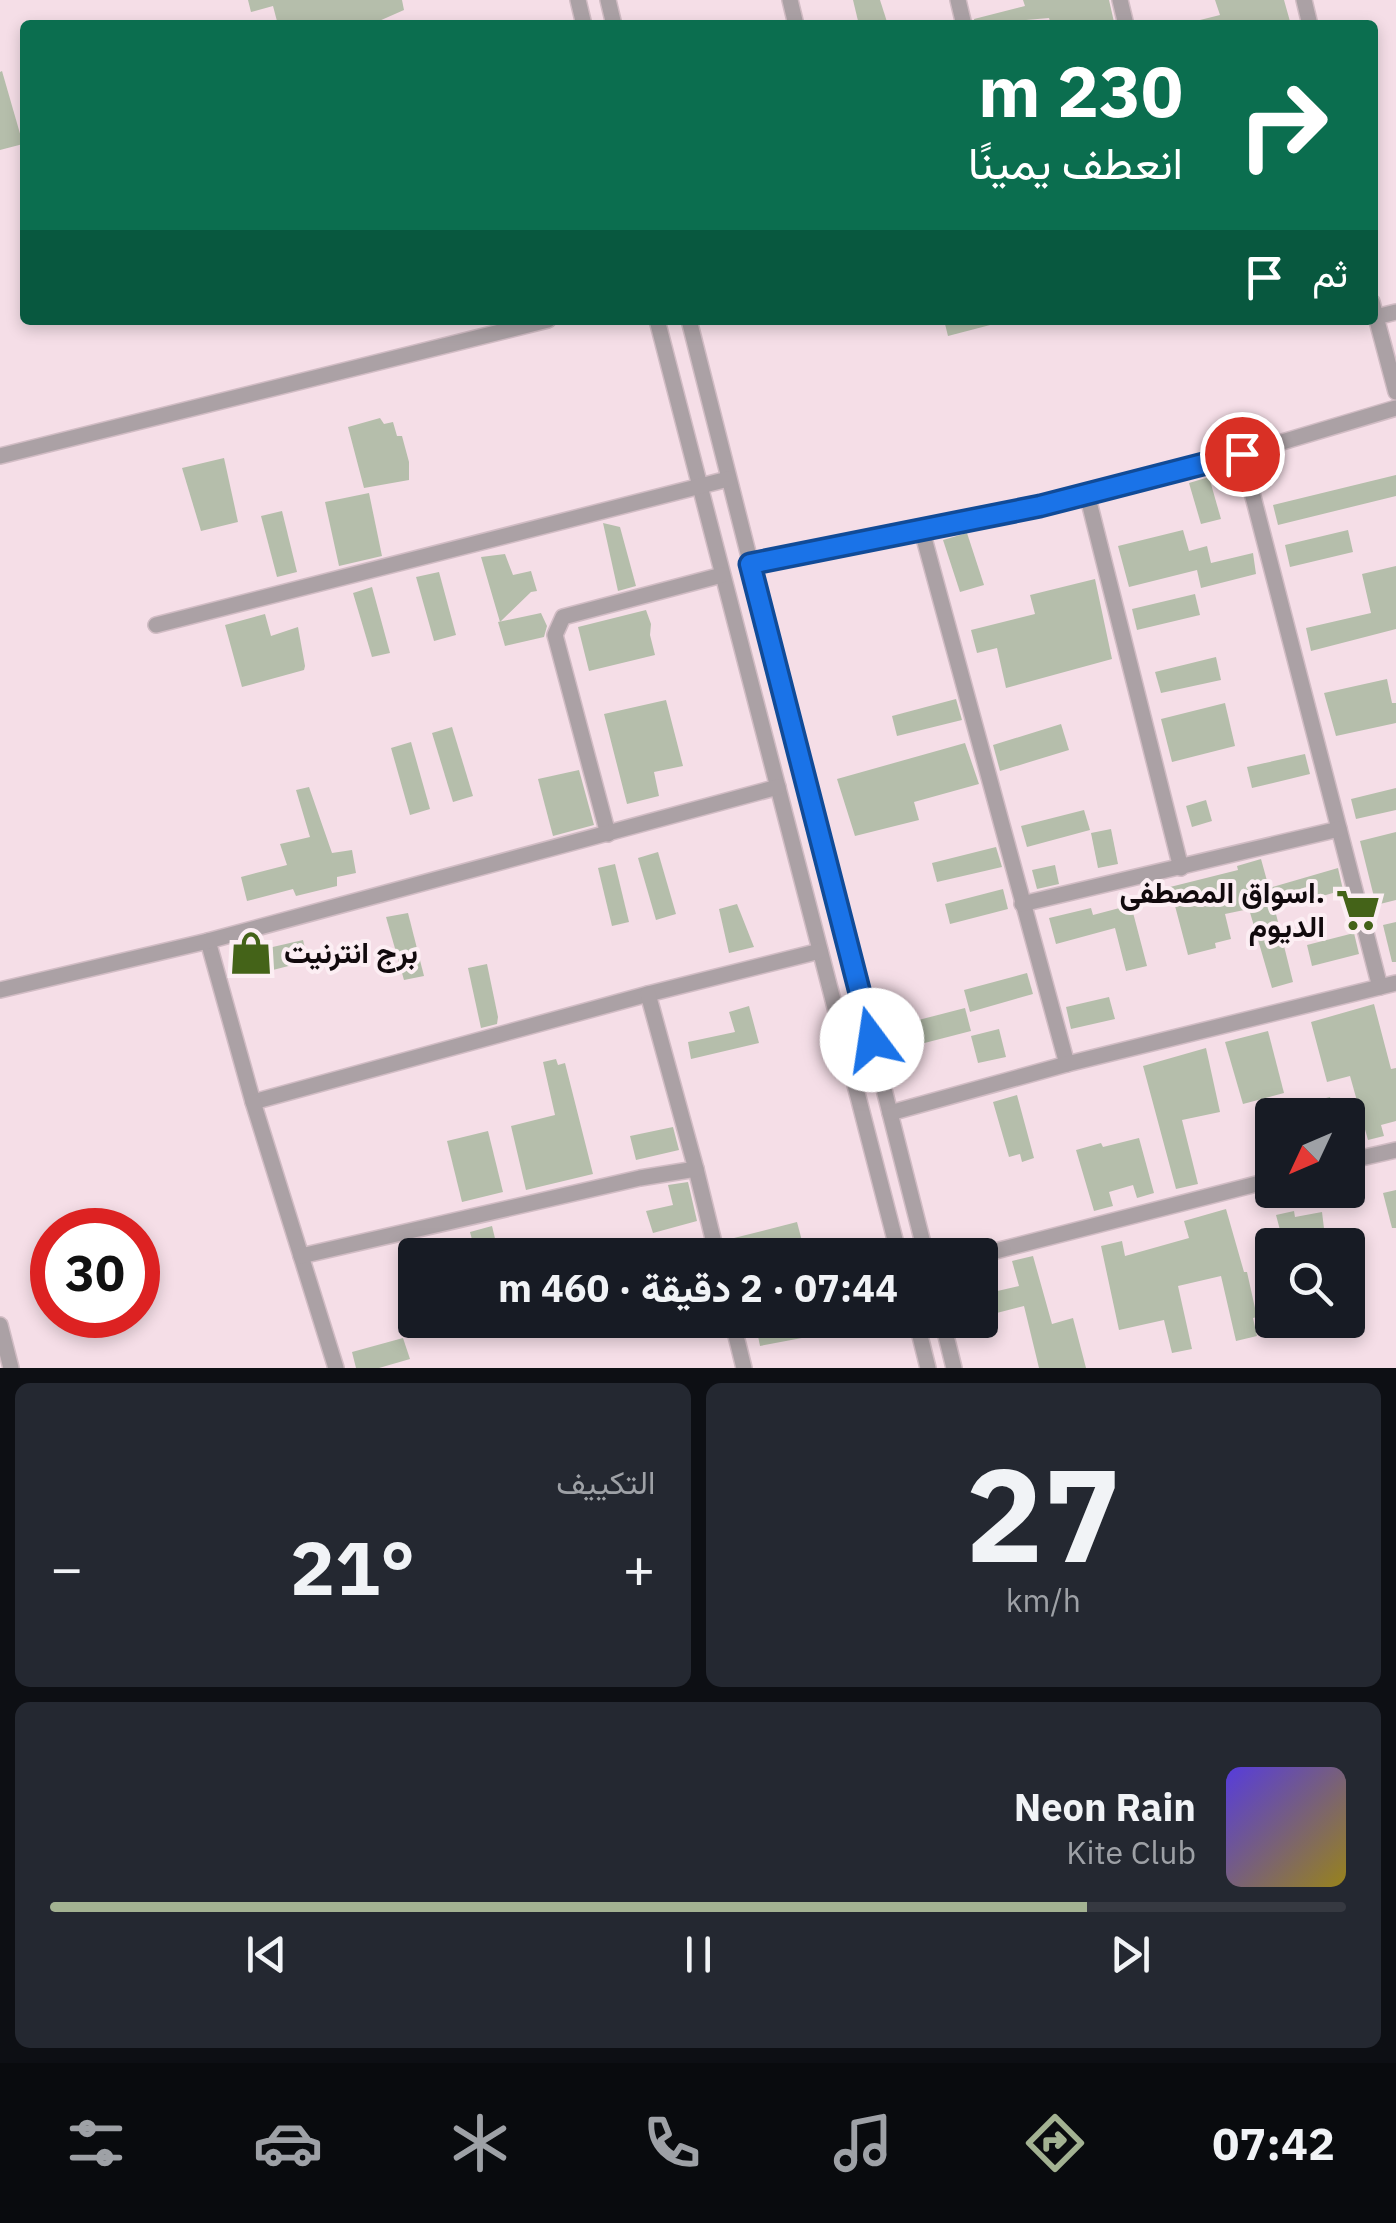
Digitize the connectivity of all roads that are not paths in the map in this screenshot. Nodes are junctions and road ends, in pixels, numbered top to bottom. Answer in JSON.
{"nodes":[{"id":1,"x":1378,"y":324,"type":"edge"},
{"id":2,"x":528,"y":325,"type":"edge"},
{"id":3,"x":658,"y":325,"type":"edge"},
{"id":4,"x":689,"y":325,"type":"edge"},
{"id":5,"x":1396,"y":392,"type":"edge"},
{"id":6,"x":1396,"y":408,"type":"edge"},
{"id":7,"x":1242,"y":454,"type":"junction"},
{"id":8,"x":0,"y":456,"type":"edge"},
{"id":9,"x":728,"y":479,"type":"junction"},
{"id":10,"x":700,"y":486,"type":"junction"},
{"id":11,"x":1086,"y":494,"type":"junction"},
{"id":12,"x":922,"y":531,"type":"junction"},
{"id":13,"x":750,"y":564,"type":"junction"},
{"id":14,"x":722,"y":575,"type":"junction"},
{"id":15,"x":156,"y":626,"type":"dead end"},
{"id":16,"x":778,"y":787,"type":"junction"},
{"id":17,"x":1340,"y":830,"type":"junction"},
{"id":18,"x":608,"y":834,"type":"junction"},
{"id":19,"x":1181,"y":868,"type":"junction"},
{"id":20,"x":1022,"y":904,"type":"junction"},
{"id":21,"x":208,"y":941,"type":"junction"},
{"id":22,"x":820,"y":951,"type":"junction"},
{"id":23,"x":1388,"y":985,"type":"edge"},
{"id":24,"x":0,"y":990,"type":"edge"},
{"id":25,"x":648,"y":994,"type":"junction"},
{"id":26,"x":1066,"y":1064,"type":"junction"},
{"id":27,"x":253,"y":1102,"type":"junction"},
{"id":28,"x":890,"y":1113,"type":"junction"},
{"id":29,"x":1396,"y":1150,"type":"edge"},
{"id":30,"x":1365,"y":1158,"type":"edge"},
{"id":31,"x":696,"y":1168,"type":"junction"},
{"id":32,"x":1255,"y":1184,"type":"edge"},
{"id":33,"x":713,"y":1238,"type":"edge"},
{"id":34,"x":895,"y":1238,"type":"edge"},
{"id":35,"x":922,"y":1238,"type":"edge"},
{"id":36,"x":998,"y":1250,"type":"edge"},
{"id":37,"x":301,"y":1256,"type":"junction"},
{"id":38,"x":0,"y":1325,"type":"edge"},
{"id":39,"x":736,"y":1338,"type":"edge"},
{"id":40,"x":920,"y":1338,"type":"edge"},
{"id":41,"x":946,"y":1338,"type":"edge"},
{"id":42,"x":11,"y":1368,"type":"edge"},
{"id":43,"x":336,"y":1368,"type":"edge"},
{"id":44,"x":744,"y":1368,"type":"edge"},
{"id":45,"x":928,"y":1368,"type":"edge"},
{"id":46,"x":954,"y":1368,"type":"edge"}],
"edges":[{"from":1,"to":5,"type":"street"},
{"from":2,"to":8,"type":"street"},
{"from":3,"to":10,"type":"street"},
{"from":4,"to":9,"type":"street"},
{"from":6,"to":7,"type":"street"},
{"from":7,"to":11,"type":"street"},
{"from":7,"to":17,"type":"street"},
{"from":9,"to":10,"type":"street"},
{"from":9,"to":13,"type":"street"},
{"from":10,"to":14,"type":"street"},
{"from":10,"to":15,"type":"street"},
{"from":11,"to":12,"type":"street"},
{"from":11,"to":19,"type":"street"},
{"from":12,"to":13,"type":"street"},
{"from":12,"to":20,"type":"street"},
{"from":13,"to":28,"type":"street"},
{"from":14,"to":16,"type":"street"},
{"from":14,"to":18,"type":"street"},
{"from":16,"to":18,"type":"street"},
{"from":16,"to":22,"type":"street"},
{"from":17,"to":19,"type":"street"},
{"from":17,"to":23,"type":"street"},
{"from":18,"to":21,"type":"street"},
{"from":19,"to":20,"type":"street"},
{"from":20,"to":26,"type":"street"},
{"from":21,"to":24,"type":"street"},
{"from":21,"to":27,"type":"street"},
{"from":22,"to":25,"type":"street"},
{"from":22,"to":34,"type":"street"},
{"from":23,"to":26,"type":"street"},
{"from":25,"to":27,"type":"street"},
{"from":25,"to":31,"type":"street"},
{"from":26,"to":28,"type":"street"},
{"from":27,"to":37,"type":"street"},
{"from":28,"to":35,"type":"street"},
{"from":29,"to":30,"type":"street"},
{"from":31,"to":33,"type":"street"},
{"from":31,"to":37,"type":"street"},
{"from":32,"to":36,"type":"street"},
{"from":37,"to":43,"type":"street"},
{"from":38,"to":42,"type":"street"},
{"from":39,"to":44,"type":"street"},
{"from":40,"to":45,"type":"street"},
{"from":41,"to":46,"type":"street"}]}
